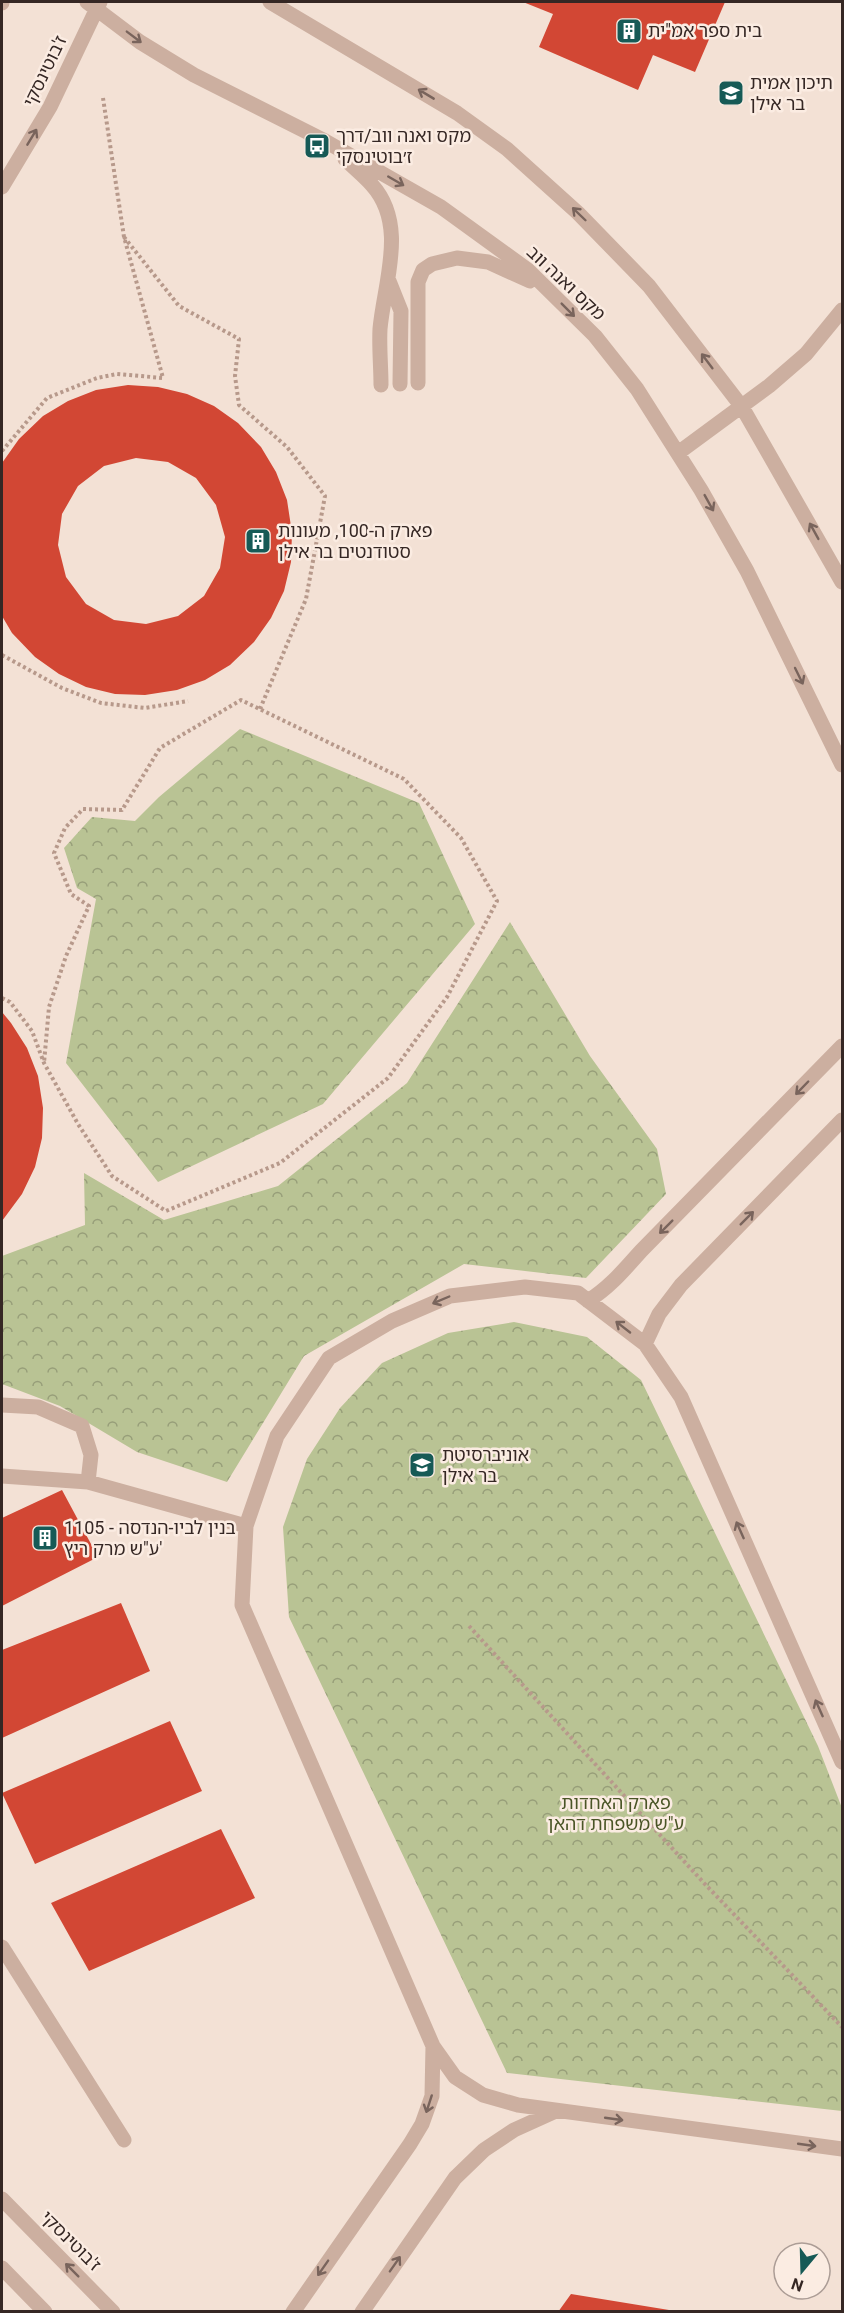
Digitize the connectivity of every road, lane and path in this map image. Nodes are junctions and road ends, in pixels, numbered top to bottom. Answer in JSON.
{"nodes":[{"id":1,"x":270,"y":2,"type":"edge"},
{"id":2,"x":95,"y":4,"type":"edge"},
{"id":3,"x":102,"y":98,"type":"dead end"},
{"id":4,"x":325,"y":141,"type":"junction"},
{"id":5,"x":2,"y":187,"type":"edge"},
{"id":6,"x":124,"y":237,"type":"junction"},
{"id":7,"x":389,"y":281,"type":"junction"},
{"id":8,"x":418,"y":282,"type":"junction"},
{"id":9,"x":552,"y":294,"type":"junction"},
{"id":10,"x":843,"y":310,"type":"edge"},
{"id":11,"x":401,"y":311,"type":"junction"},
{"id":12,"x":418,"y":383,"type":"dead end"},
{"id":13,"x":400,"y":384,"type":"dead end"},
{"id":14,"x":381,"y":385,"type":"dead end"},
{"id":15,"x":742,"y":407,"type":"junction"},
{"id":16,"x":2,"y":452,"type":"edge"},
{"id":17,"x":678,"y":453,"type":"junction"},
{"id":18,"x":843,"y":582,"type":"edge"},
{"id":19,"x":2,"y":655,"type":"edge"},
{"id":20,"x":188,"y":701,"type":"dead end"},
{"id":21,"x":260,"y":709,"type":"junction"},
{"id":22,"x":843,"y":765,"type":"edge"},
{"id":23,"x":2,"y":998,"type":"edge"},
{"id":24,"x":843,"y":1046,"type":"edge"},
{"id":25,"x":45,"y":1063,"type":"junction"},
{"id":26,"x":843,"y":1120,"type":"edge"},
{"id":27,"x":588,"y":1300,"type":"junction"},
{"id":28,"x":645,"y":1344,"type":"junction"},
{"id":29,"x":2,"y":1405,"type":"edge"},
{"id":30,"x":2,"y":1476,"type":"edge"},
{"id":31,"x":88,"y":1482,"type":"junction"},
{"id":32,"x":246,"y":1526,"type":"junction"},
{"id":33,"x":469,"y":1626,"type":"dead end"},
{"id":34,"x":843,"y":1762,"type":"edge"},
{"id":35,"x":2,"y":1947,"type":"edge"},
{"id":36,"x":843,"y":2027,"type":"edge"},
{"id":37,"x":433,"y":2046,"type":"junction"},
{"id":38,"x":556,"y":2111,"type":"junction"},
{"id":39,"x":124,"y":2140,"type":"dead end"},
{"id":40,"x":843,"y":2149,"type":"edge"},
{"id":41,"x":2,"y":2199,"type":"edge"},
{"id":42,"x":2,"y":2268,"type":"edge"},
{"id":43,"x":45,"y":2312,"type":"edge"},
{"id":44,"x":113,"y":2312,"type":"edge"},
{"id":45,"x":293,"y":2312,"type":"edge"},
{"id":46,"x":362,"y":2312,"type":"edge"}],
"edges":[{"from":15,"to":1,"type":"street","one_way":true},
{"from":2,"to":4,"type":"street","name":"מקס ואנה ווב","one_way":true},
{"from":5,"to":2,"type":"street","name":"ז'בוטינסקי","one_way":true},
{"from":3,"to":6,"type":"path"},
{"from":4,"to":7,"type":"street"},
{"from":4,"to":9,"type":"street","name":"מקס ואנה ווב","one_way":true},
{"from":6,"to":16,"type":"path"},
{"from":6,"to":21,"type":"path"},
{"from":7,"to":11,"type":"street"},
{"from":7,"to":14,"type":"street"},
{"from":8,"to":9,"type":"street"},
{"from":8,"to":11,"type":"street"},
{"from":8,"to":12,"type":"street"},
{"from":9,"to":17,"type":"street","name":"מקס ואנה ווב","one_way":true},
{"from":10,"to":15,"type":"street"},
{"from":11,"to":13,"type":"street"},
{"from":15,"to":17,"type":"street"},
{"from":18,"to":15,"type":"street","one_way":true},
{"from":17,"to":22,"type":"street","name":"מקס ואנה ווב","one_way":true},
{"from":19,"to":20,"type":"path"},
{"from":21,"to":25,"type":"path"},
{"from":21,"to":25,"type":"path"},
{"from":23,"to":25,"type":"path"},
{"from":24,"to":27,"type":"street","one_way":true},
{"from":28,"to":26,"type":"street","one_way":true},
{"from":28,"to":27,"type":"street","one_way":true},
{"from":27,"to":32,"type":"street","one_way":true},
{"from":34,"to":28,"type":"street","one_way":true},
{"from":29,"to":31,"type":"street"},
{"from":30,"to":31,"type":"street"},
{"from":31,"to":32,"type":"street"},
{"from":32,"to":37,"type":"street"},
{"from":33,"to":36,"type":"path"},
{"from":35,"to":39,"type":"street"},
{"from":37,"to":38,"type":"street"},
{"from":37,"to":45,"type":"street","one_way":true},
{"from":38,"to":40,"type":"street","one_way":true},
{"from":46,"to":38,"type":"street","one_way":true},
{"from":44,"to":41,"type":"street","name":"ז'בוטינסקי","one_way":true},
{"from":42,"to":43,"type":"street"}]}
